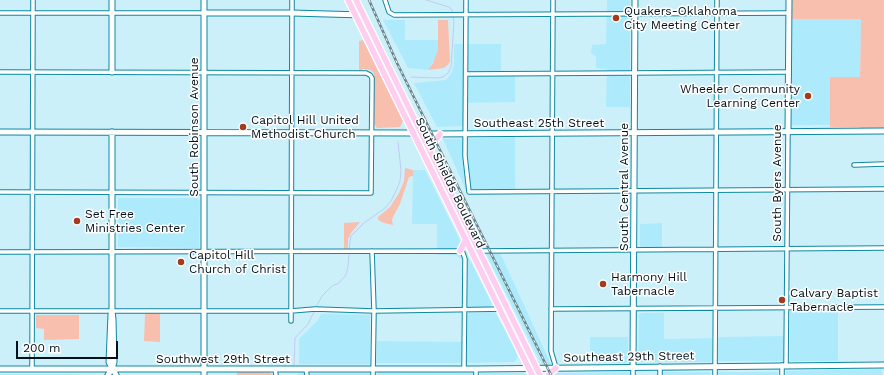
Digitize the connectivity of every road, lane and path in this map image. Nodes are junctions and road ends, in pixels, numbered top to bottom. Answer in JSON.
{"nodes":[{"id":1,"x":33,"y":0,"type":"edge"},
{"id":2,"x":112,"y":0,"type":"edge"},
{"id":3,"x":204,"y":0,"type":"edge"},
{"id":4,"x":292,"y":0,"type":"edge"},
{"id":5,"x":348,"y":0,"type":"edge"},
{"id":6,"x":356,"y":0,"type":"edge"},
{"id":7,"x":385,"y":0,"type":"edge"},
{"id":8,"x":466,"y":0,"type":"edge"},
{"id":9,"x":553,"y":0,"type":"edge"},
{"id":10,"x":635,"y":0,"type":"edge"},
{"id":11,"x":717,"y":0,"type":"edge"},
{"id":12,"x":789,"y":0,"type":"edge"},
{"id":13,"x":0,"y":13,"type":"edge"},
{"id":14,"x":33,"y":13,"type":"junction"},
{"id":15,"x":112,"y":13,"type":"junction"},
{"id":16,"x":204,"y":13,"type":"junction"},
{"id":17,"x":292,"y":13,"type":"junction"},
{"id":18,"x":789,"y":13,"type":"junction"},
{"id":19,"x":635,"y":14,"type":"junction"},
{"id":20,"x":717,"y":14,"type":"junction"},
{"id":21,"x":356,"y":15,"type":"junction"},
{"id":22,"x":363,"y":15,"type":"junction"},
{"id":23,"x":466,"y":15,"type":"junction"},
{"id":24,"x":553,"y":15,"type":"junction"},
{"id":25,"x":0,"y":72,"type":"edge"},
{"id":26,"x":32,"y":72,"type":"junction"},
{"id":27,"x":112,"y":72,"type":"junction"},
{"id":28,"x":204,"y":72,"type":"junction"},
{"id":29,"x":291,"y":72,"type":"junction"},
{"id":30,"x":717,"y":72,"type":"junction"},
{"id":31,"x":788,"y":72,"type":"junction"},
{"id":32,"x":634,"y":73,"type":"junction"},
{"id":33,"x":466,"y":74,"type":"junction"},
{"id":34,"x":552,"y":74,"type":"junction"},
{"id":35,"x":716,"y":131,"type":"junction"},
{"id":36,"x":788,"y":131,"type":"junction"},
{"id":37,"x":884,"y":131,"type":"edge"},
{"id":38,"x":0,"y":132,"type":"edge"},
{"id":39,"x":32,"y":132,"type":"junction"},
{"id":40,"x":112,"y":132,"type":"junction"},
{"id":41,"x":413,"y":132,"type":"junction"},
{"id":42,"x":552,"y":132,"type":"junction"},
{"id":43,"x":634,"y":132,"type":"junction"},
{"id":44,"x":204,"y":133,"type":"junction"},
{"id":45,"x":292,"y":133,"type":"junction"},
{"id":46,"x":372,"y":133,"type":"junction"},
{"id":47,"x":466,"y":133,"type":"junction"},
{"id":48,"x":421,"y":134,"type":"junction"},
{"id":49,"x":440,"y":134,"type":"junction"},
{"id":50,"x":430,"y":152,"type":"junction"},
{"id":51,"x":884,"y":164,"type":"edge"},
{"id":52,"x":854,"y":165,"type":"dead end"},
{"id":53,"x":448,"y":188,"type":"junction"},
{"id":54,"x":884,"y":189,"type":"edge"},
{"id":55,"x":716,"y":190,"type":"junction"},
{"id":56,"x":787,"y":190,"type":"junction"},
{"id":57,"x":442,"y":191,"type":"junction"},
{"id":58,"x":552,"y":191,"type":"junction"},
{"id":59,"x":634,"y":191,"type":"junction"},
{"id":60,"x":0,"y":192,"type":"edge"},
{"id":61,"x":33,"y":192,"type":"junction"},
{"id":62,"x":112,"y":193,"type":"junction"},
{"id":63,"x":204,"y":193,"type":"junction"},
{"id":64,"x":292,"y":193,"type":"junction"},
{"id":65,"x":466,"y":239,"type":"junction"},
{"id":66,"x":884,"y":248,"type":"edge"},
{"id":67,"x":716,"y":249,"type":"junction"},
{"id":68,"x":787,"y":249,"type":"junction"},
{"id":69,"x":634,"y":250,"type":"junction"},
{"id":70,"x":460,"y":251,"type":"junction"},
{"id":71,"x":471,"y":251,"type":"junction"},
{"id":72,"x":479,"y":251,"type":"junction"},
{"id":73,"x":551,"y":251,"type":"junction"},
{"id":74,"x":0,"y":252,"type":"edge"},
{"id":75,"x":32,"y":252,"type":"junction"},
{"id":76,"x":112,"y":252,"type":"junction"},
{"id":77,"x":204,"y":252,"type":"junction"},
{"id":78,"x":291,"y":252,"type":"junction"},
{"id":79,"x":372,"y":252,"type":"junction"},
{"id":80,"x":884,"y":307,"type":"edge"},
{"id":81,"x":715,"y":308,"type":"junction"},
{"id":82,"x":787,"y":308,"type":"junction"},
{"id":83,"x":500,"y":309,"type":"junction"},
{"id":84,"x":507,"y":309,"type":"junction"},
{"id":85,"x":551,"y":309,"type":"junction"},
{"id":86,"x":633,"y":309,"type":"junction"},
{"id":87,"x":464,"y":310,"type":"junction"},
{"id":88,"x":0,"y":311,"type":"edge"},
{"id":89,"x":32,"y":311,"type":"junction"},
{"id":90,"x":112,"y":311,"type":"junction"},
{"id":91,"x":204,"y":311,"type":"junction"},
{"id":92,"x":291,"y":311,"type":"junction"},
{"id":93,"x":374,"y":311,"type":"junction"},
{"id":94,"x":291,"y":321,"type":"dead end"},
{"id":95,"x":884,"y":364,"type":"edge"},
{"id":96,"x":784,"y":365,"type":"junction"},
{"id":97,"x":633,"y":366,"type":"junction"},
{"id":98,"x":660,"y":366,"type":"junction"},
{"id":99,"x":715,"y":366,"type":"junction"},
{"id":100,"x":204,"y":368,"type":"junction"},
{"id":101,"x":275,"y":368,"type":"junction"},
{"id":102,"x":529,"y":368,"type":"junction"},
{"id":103,"x":537,"y":368,"type":"junction"},
{"id":104,"x":556,"y":368,"type":"junction"},
{"id":105,"x":0,"y":369,"type":"edge"},
{"id":106,"x":32,"y":369,"type":"junction"},
{"id":107,"x":112,"y":369,"type":"junction"},
{"id":108,"x":304,"y":369,"type":"junction"},
{"id":109,"x":374,"y":369,"type":"junction"},
{"id":110,"x":464,"y":369,"type":"junction"},
{"id":111,"x":476,"y":369,"type":"junction"},
{"id":112,"x":108,"y":375,"type":"edge"},
{"id":113,"x":116,"y":375,"type":"edge"},
{"id":114,"x":204,"y":375,"type":"edge"},
{"id":115,"x":276,"y":375,"type":"edge"},
{"id":116,"x":307,"y":375,"type":"edge"},
{"id":117,"x":374,"y":375,"type":"edge"},
{"id":118,"x":476,"y":375,"type":"edge"},
{"id":119,"x":532,"y":375,"type":"edge"},
{"id":120,"x":540,"y":375,"type":"edge"},
{"id":121,"x":548,"y":375,"type":"edge"},
{"id":122,"x":634,"y":375,"type":"edge"},
{"id":123,"x":660,"y":375,"type":"edge"},
{"id":124,"x":715,"y":375,"type":"edge"},
{"id":125,"x":782,"y":375,"type":"edge"}],
"edges":[{"from":1,"to":14,"type":"street"},
{"from":2,"to":15,"type":"main road"},
{"from":3,"to":16,"type":"main road","name":"South Robinson Avenue"},
{"from":4,"to":17,"type":"street"},
{"from":5,"to":21,"type":"main road","name":"South Shields Boulevard"},
{"from":6,"to":22,"type":"main road","name":"South Shields Boulevard"},
{"from":7,"to":23,"type":"street"},
{"from":8,"to":23,"type":"street"},
{"from":9,"to":24,"type":"street"},
{"from":10,"to":19,"type":"main road","name":"South Central Avenue"},
{"from":11,"to":20,"type":"street"},
{"from":12,"to":18,"type":"main road","name":"South Byers Avenue"},
{"from":13,"to":14,"type":"street"},
{"from":14,"to":15,"type":"street"},
{"from":14,"to":26,"type":"street"},
{"from":15,"to":16,"type":"street"},
{"from":15,"to":27,"type":"main road"},
{"from":16,"to":17,"type":"main road"},
{"from":16,"to":28,"type":"main road","name":"South Robinson Avenue"},
{"from":17,"to":21,"type":"main road"},
{"from":17,"to":29,"type":"street"},
{"from":18,"to":20,"type":"street"},
{"from":18,"to":31,"type":"main road","name":"South Byers Avenue"},
{"from":19,"to":20,"type":"street"},
{"from":19,"to":24,"type":"street"},
{"from":19,"to":32,"type":"main road","name":"South Central Avenue"},
{"from":20,"to":30,"type":"street"},
{"from":21,"to":22,"type":"main road"},
{"from":21,"to":41,"type":"main road","name":"South Shields Boulevard"},
{"from":22,"to":48,"type":"main road","name":"South Shields Boulevard"},
{"from":23,"to":24,"type":"street"},
{"from":23,"to":33,"type":"street"},
{"from":24,"to":34,"type":"street"},
{"from":25,"to":26,"type":"street"},
{"from":26,"to":27,"type":"street"},
{"from":26,"to":39,"type":"street"},
{"from":27,"to":28,"type":"street"},
{"from":28,"to":29,"type":"street"},
{"from":28,"to":44,"type":"main road","name":"South Robinson Avenue"},
{"from":29,"to":45,"type":"street"},
{"from":29,"to":46,"type":"street"},
{"from":30,"to":31,"type":"street"},
{"from":30,"to":32,"type":"street"},
{"from":30,"to":35,"type":"street"},
{"from":31,"to":36,"type":"main road","name":"South Byers Avenue"},
{"from":32,"to":34,"type":"street"},
{"from":32,"to":43,"type":"main road","name":"South Central Avenue"},
{"from":33,"to":34,"type":"street"},
{"from":33,"to":47,"type":"street"},
{"from":34,"to":42,"type":"street"},
{"from":35,"to":36,"type":"main road","name":"Southeast 25th Street"},
{"from":35,"to":43,"type":"main road","name":"Southeast 25th Street"},
{"from":35,"to":55,"type":"street"},
{"from":36,"to":37,"type":"main road","name":"Southeast 25th Street"},
{"from":36,"to":56,"type":"street","name":"South Byers Avenue"},
{"from":38,"to":39,"type":"main road","name":"Southeast 25th Street"},
{"from":39,"to":40,"type":"main road","name":"Southeast 25th Street"},
{"from":39,"to":61,"type":"street"},
{"from":40,"to":44,"type":"main road","name":"Southeast 25th Street"},
{"from":40,"to":62,"type":"main road"},
{"from":41,"to":46,"type":"main road","name":"Southeast 25th Street"},
{"from":41,"to":48,"type":"main road","name":"Southeast 25th Street"},
{"from":41,"to":57,"type":"main road","name":"South Shields Boulevard"},
{"from":42,"to":43,"type":"main road","name":"Southeast 25th Street"},
{"from":42,"to":47,"type":"main road","name":"Southeast 25th Street"},
{"from":42,"to":58,"type":"street"},
{"from":43,"to":59,"type":"main road","name":"South Central Avenue"},
{"from":44,"to":45,"type":"main road","name":"Southeast 25th Street"},
{"from":44,"to":63,"type":"main road","name":"South Robinson Avenue"},
{"from":45,"to":46,"type":"main road","name":"Southeast 25th Street"},
{"from":45,"to":64,"type":"street"},
{"from":46,"to":64,"type":"street"},
{"from":47,"to":49,"type":"main road","name":"Southeast 25th Street"},
{"from":47,"to":58,"type":"street"},
{"from":48,"to":49,"type":"main road","name":"Southeast 25th Street"},
{"from":48,"to":50,"type":"main road","name":"South Shields Boulevard"},
{"from":49,"to":50,"type":"main road"},
{"from":50,"to":53,"type":"main road","name":"South Shields Boulevard"},
{"from":51,"to":52,"type":"street"},
{"from":53,"to":57,"type":"main road"},
{"from":53,"to":72,"type":"main road","name":"South Shields Boulevard"},
{"from":54,"to":56,"type":"street"},
{"from":55,"to":56,"type":"street"},
{"from":55,"to":59,"type":"street"},
{"from":55,"to":67,"type":"street"},
{"from":56,"to":68,"type":"street","name":"South Byers Avenue"},
{"from":57,"to":65,"type":"main road","name":"South Shields Boulevard"},
{"from":58,"to":59,"type":"street"},
{"from":58,"to":73,"type":"street"},
{"from":59,"to":69,"type":"main road","name":"South Central Avenue"},
{"from":60,"to":61,"type":"street"},
{"from":61,"to":62,"type":"street"},
{"from":61,"to":75,"type":"street"},
{"from":62,"to":63,"type":"street"},
{"from":62,"to":76,"type":"main road"},
{"from":63,"to":64,"type":"street"},
{"from":63,"to":77,"type":"main road","name":"South Robinson Avenue"},
{"from":64,"to":78,"type":"street"},
{"from":65,"to":70,"type":"main road"},
{"from":65,"to":71,"type":"main road","name":"South Shields Boulevard"},
{"from":66,"to":68,"type":"street"},
{"from":67,"to":68,"type":"street"},
{"from":67,"to":69,"type":"street"},
{"from":67,"to":81,"type":"street"},
{"from":68,"to":82,"type":"street","name":"South Byers Avenue"},
{"from":69,"to":73,"type":"street"},
{"from":69,"to":86,"type":"main road","name":"South Central Avenue"},
{"from":70,"to":79,"type":"street"},
{"from":70,"to":87,"type":"street"},
{"from":71,"to":72,"type":"street"},
{"from":71,"to":83,"type":"main road","name":"South Shields Boulevard"},
{"from":72,"to":73,"type":"street"},
{"from":72,"to":84,"type":"main road","name":"South Shields Boulevard"},
{"from":73,"to":85,"type":"street"},
{"from":74,"to":75,"type":"street"},
{"from":75,"to":76,"type":"street"},
{"from":75,"to":89,"type":"street"},
{"from":76,"to":77,"type":"street"},
{"from":76,"to":90,"type":"main road"},
{"from":77,"to":78,"type":"street"},
{"from":77,"to":91,"type":"main road","name":"South Robinson Avenue"},
{"from":78,"to":79,"type":"street"},
{"from":78,"to":92,"type":"street"},
{"from":79,"to":93,"type":"street"},
{"from":80,"to":82,"type":"street"},
{"from":81,"to":82,"type":"street"},
{"from":81,"to":86,"type":"street"},
{"from":81,"to":99,"type":"street"},
{"from":82,"to":96,"type":"street","name":"South Byers Avenue"},
{"from":83,"to":84,"type":"street"},
{"from":83,"to":87,"type":"street"},
{"from":83,"to":102,"type":"main road","name":"South Shields Boulevard"},
{"from":84,"to":103,"type":"main road","name":"South Shields Boulevard"},
{"from":85,"to":86,"type":"street"},
{"from":85,"to":104,"type":"street"},
{"from":86,"to":97,"type":"main road","name":"South Central Avenue"},
{"from":87,"to":93,"type":"street"},
{"from":87,"to":110,"type":"street"},
{"from":88,"to":89,"type":"street"},
{"from":89,"to":90,"type":"street"},
{"from":89,"to":106,"type":"street"},
{"from":90,"to":91,"type":"street"},
{"from":90,"to":107,"type":"main road"},
{"from":91,"to":92,"type":"street"},
{"from":91,"to":100,"type":"main road","name":"South Robinson Avenue"},
{"from":92,"to":93,"type":"street"},
{"from":92,"to":94,"type":"street"},
{"from":93,"to":109,"type":"street"},
{"from":95,"to":96,"type":"main road","name":"Southeast 29th Street"},
{"from":96,"to":99,"type":"main road","name":"Southeast 29th Street"},
{"from":96,"to":125,"type":"street","name":"South Byers Avenue"},
{"from":97,"to":98,"type":"main road","name":"Southeast 29th Street"},
{"from":97,"to":104,"type":"main road","name":"Southeast 29th Street"},
{"from":97,"to":122,"type":"street","name":"South Central Avenue"},
{"from":98,"to":99,"type":"main road","name":"Southeast 29th Street"},
{"from":98,"to":123,"type":"street"},
{"from":99,"to":124,"type":"street"},
{"from":100,"to":101,"type":"main road","name":"Southwest 29th Street"},
{"from":100,"to":107,"type":"main road","name":"Southwest 29th Street"},
{"from":100,"to":114,"type":"main road","name":"South Robinson Avenue"},
{"from":101,"to":108,"type":"main road","name":"Southwest 29th Street"},
{"from":101,"to":115,"type":"street"},
{"from":102,"to":103,"type":"main road","name":"Southeast 29th Street"},
{"from":102,"to":111,"type":"main road","name":"Southeast 29th Street"},
{"from":102,"to":119,"type":"main road","name":"South Shields Boulevard"},
{"from":103,"to":104,"type":"main road","name":"Southeast 29th Street"},
{"from":103,"to":120,"type":"main road","name":"South Shields Boulevard"},
{"from":104,"to":121,"type":"main road"},
{"from":105,"to":106,"type":"main road","name":"Southwest 29th Street"},
{"from":106,"to":107,"type":"main road","name":"Southwest 29th Street"},
{"from":107,"to":112,"type":"main road"},
{"from":107,"to":113,"type":"main road"},
{"from":108,"to":109,"type":"main road","name":"Southwest 29th Street"},
{"from":108,"to":116,"type":"street"},
{"from":109,"to":110,"type":"main road","name":"Southeast 29th Street"},
{"from":109,"to":117,"type":"street"},
{"from":110,"to":111,"type":"main road","name":"Southeast 29th Street"},
{"from":111,"to":118,"type":"street"}]}
